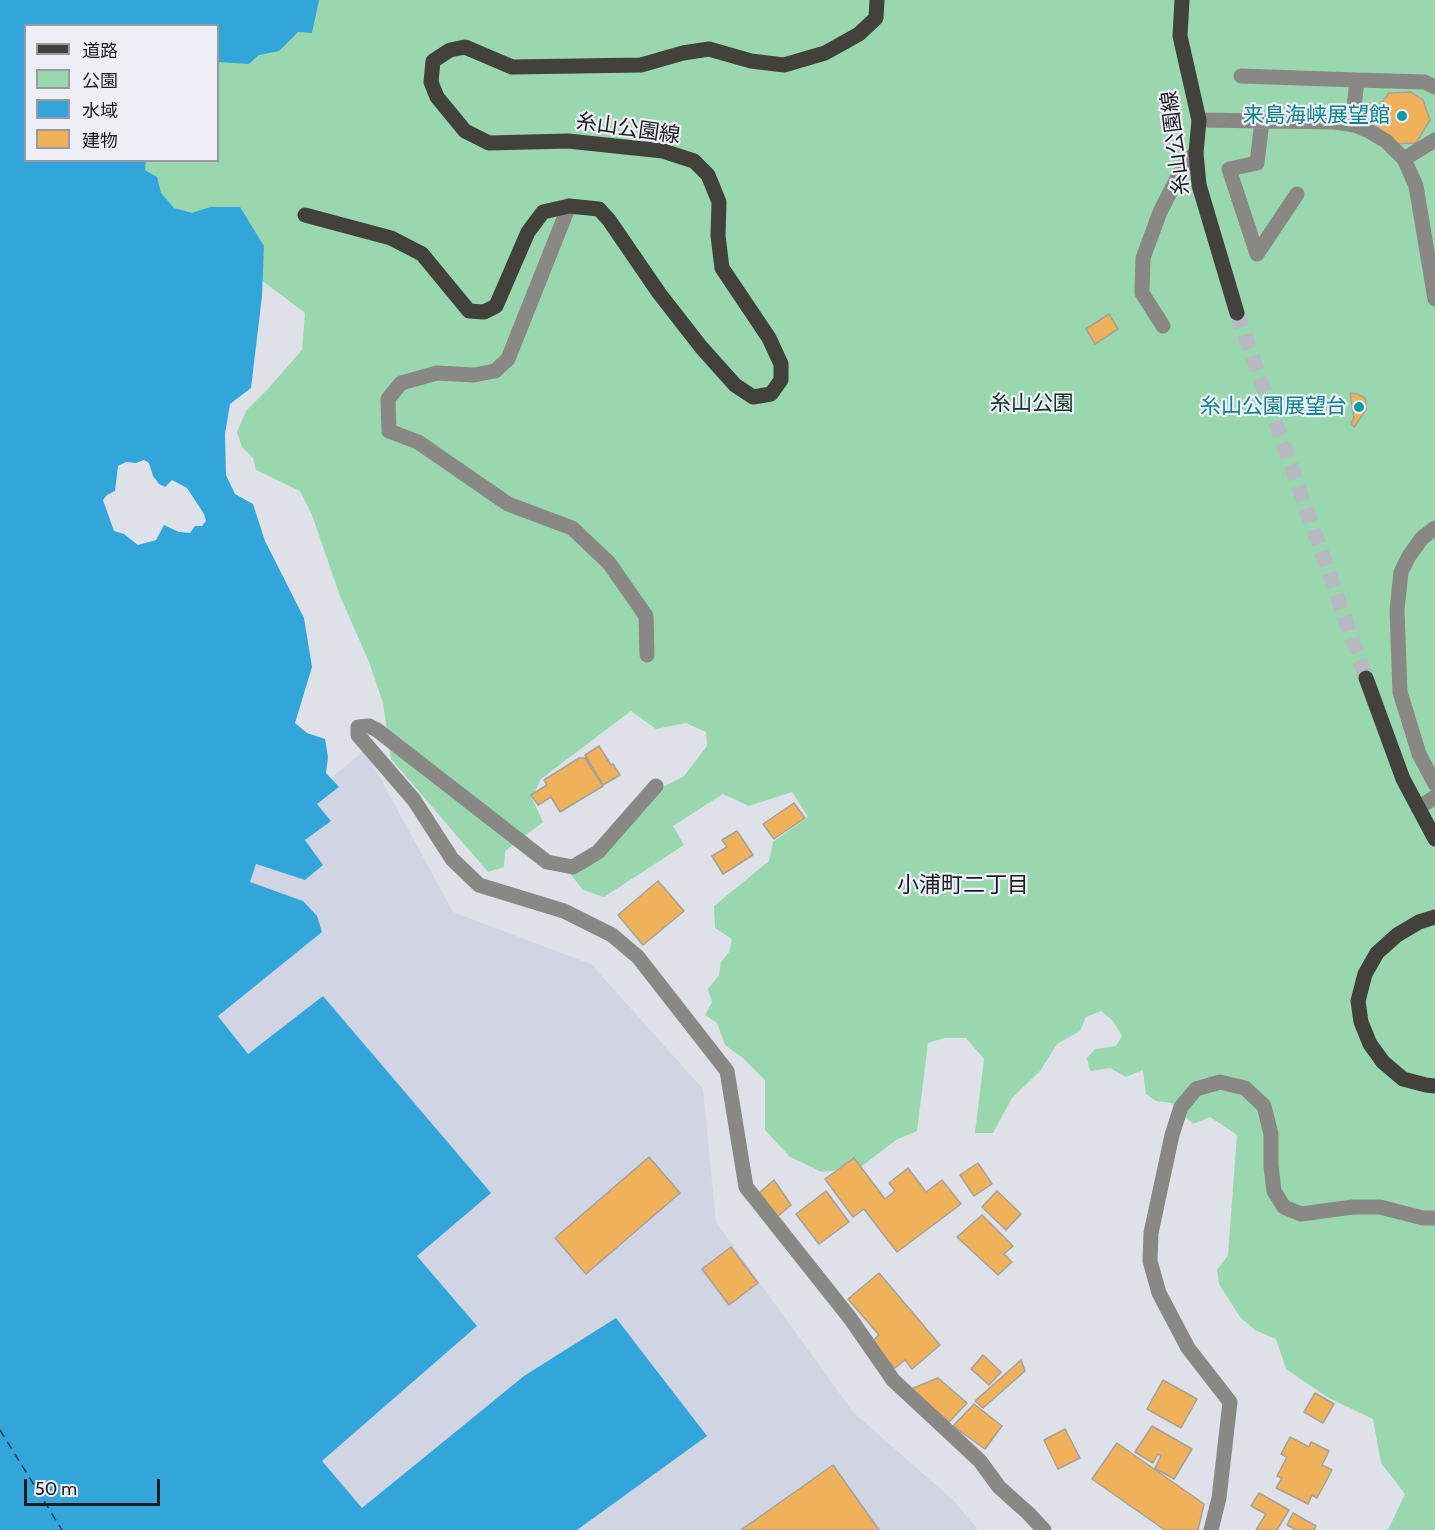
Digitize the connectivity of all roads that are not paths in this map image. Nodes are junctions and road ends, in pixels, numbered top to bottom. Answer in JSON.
{"nodes":[{"id":1,"x":877,"y":0,"type":"edge"},
{"id":2,"x":1182,"y":0,"type":"edge"},
{"id":3,"x":1241,"y":76,"type":"dead end"},
{"id":4,"x":1357,"y":80,"type":"junction"},
{"id":5,"x":1435,"y":87,"type":"edge"},
{"id":6,"x":1198,"y":120,"type":"junction"},
{"id":7,"x":1262,"y":121,"type":"junction"},
{"id":8,"x":1352,"y":125,"type":"junction"},
{"id":9,"x":1435,"y":140,"type":"edge"},
{"id":10,"x":1196,"y":153,"type":"junction"},
{"id":11,"x":1404,"y":159,"type":"junction"},
{"id":12,"x":1297,"y":194,"type":"dead end"},
{"id":13,"x":569,"y":206,"type":"junction"},
{"id":14,"x":305,"y":215,"type":"dead end"},
{"id":15,"x":1435,"y":299,"type":"edge"},
{"id":16,"x":1237,"y":313,"type":"tunnel mouth"},
{"id":17,"x":1162,"y":326,"type":"dead end"},
{"id":18,"x":1435,"y":528,"type":"edge"},
{"id":19,"x":647,"y":655,"type":"dead end"},
{"id":20,"x":1366,"y":678,"type":"tunnel mouth"},
{"id":21,"x":1435,"y":784,"type":"edge"},
{"id":22,"x":656,"y":786,"type":"dead end"},
{"id":23,"x":1435,"y":797,"type":"edge"},
{"id":24,"x":1418,"y":808,"type":"junction"},
{"id":25,"x":1435,"y":839,"type":"edge"},
{"id":26,"x":1435,"y":917,"type":"edge"},
{"id":27,"x":1435,"y":1086,"type":"edge"},
{"id":28,"x":1435,"y":1218,"type":"edge"},
{"id":29,"x":1044,"y":1530,"type":"edge"},
{"id":30,"x":1211,"y":1530,"type":"edge"}],
"edges":[{"from":1,"to":13,"type":"main road","name":"糸山公園線"},
{"from":2,"to":6,"type":"main road","name":"糸山公園線"},
{"from":3,"to":4,"type":"street"},
{"from":4,"to":5,"type":"street"},
{"from":4,"to":8,"type":"street"},
{"from":6,"to":7,"type":"street"},
{"from":6,"to":10,"type":"main road","name":"糸山公園線"},
{"from":7,"to":8,"type":"street"},
{"from":7,"to":12,"type":"street"},
{"from":8,"to":11,"type":"street"},
{"from":9,"to":11,"type":"street"},
{"from":10,"to":16,"type":"main road","name":"糸山公園線"},
{"from":10,"to":17,"type":"street"},
{"from":11,"to":15,"type":"street"},
{"from":13,"to":14,"type":"main road","name":"糸山公園線"},
{"from":13,"to":19,"type":"street"},
{"from":18,"to":21,"type":"street"},
{"from":20,"to":24,"type":"main road"},
{"from":22,"to":29,"type":"street"},
{"from":23,"to":24,"type":"street"},
{"from":24,"to":25,"type":"main road"},
{"from":26,"to":27,"type":"main road"},
{"from":28,"to":30,"type":"street"}]}
